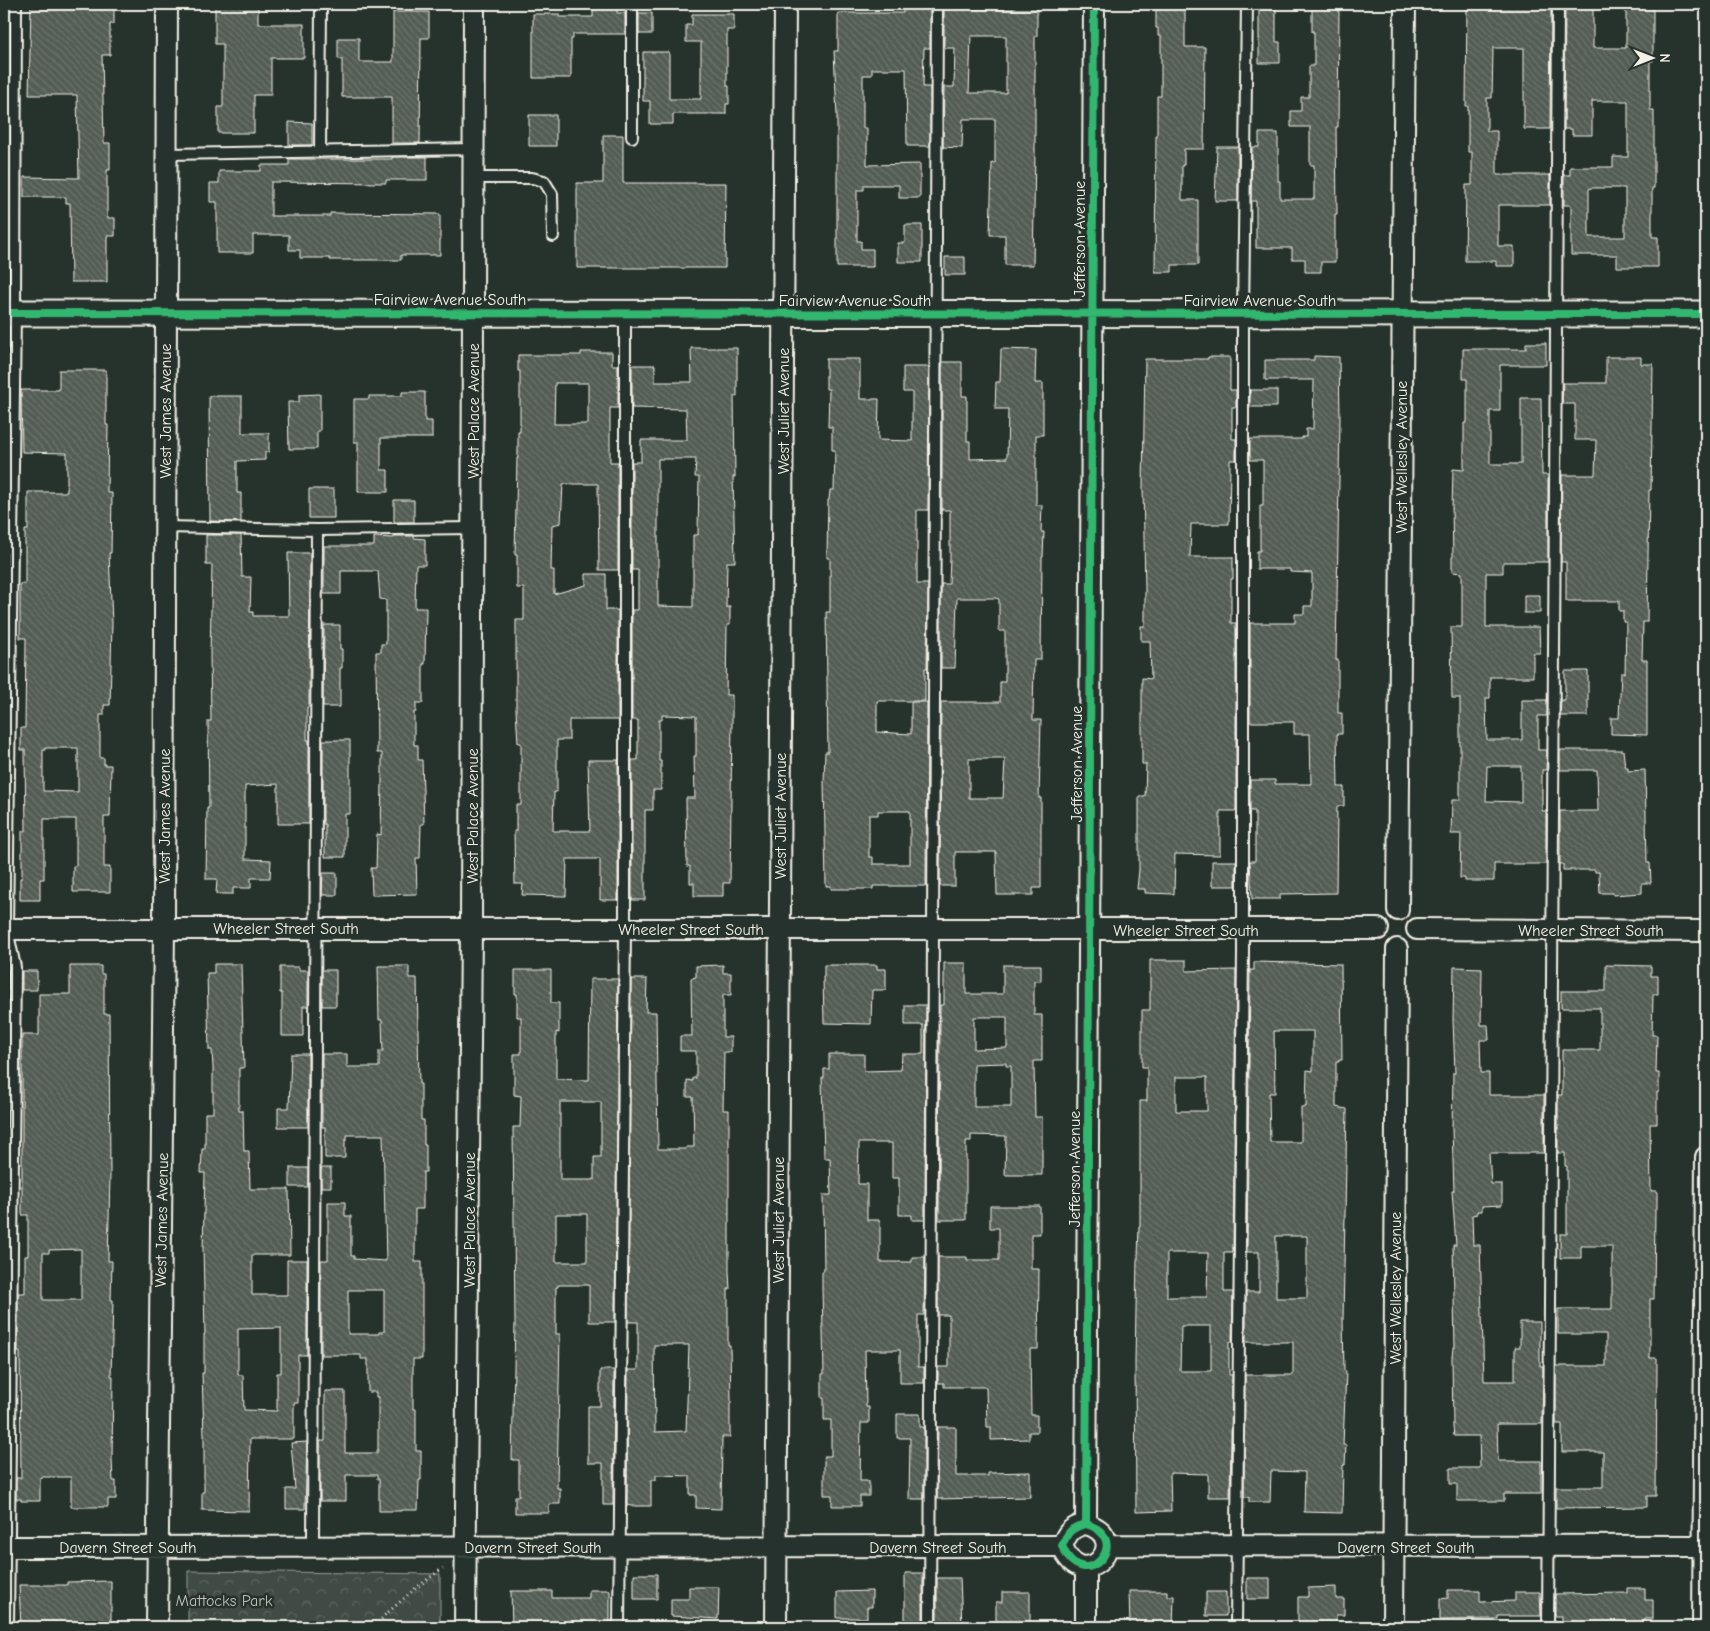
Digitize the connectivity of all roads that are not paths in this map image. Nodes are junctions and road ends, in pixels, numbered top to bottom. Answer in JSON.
{"nodes":[{"id":1,"x":16,"y":4,"type":"edge"},
{"id":2,"x":167,"y":4,"type":"edge"},
{"id":3,"x":321,"y":4,"type":"edge"},
{"id":4,"x":474,"y":4,"type":"edge"},
{"id":5,"x":632,"y":4,"type":"edge"},
{"id":6,"x":785,"y":4,"type":"edge"},
{"id":7,"x":937,"y":4,"type":"edge"},
{"id":8,"x":1094,"y":4,"type":"edge"},
{"id":9,"x":1247,"y":4,"type":"edge"},
{"id":10,"x":1405,"y":4,"type":"edge"},
{"id":11,"x":1558,"y":4,"type":"edge"},
{"id":12,"x":632,"y":137,"type":"dead end"},
{"id":13,"x":473,"y":150,"type":"junction"},
{"id":14,"x":320,"y":152,"type":"junction"},
{"id":15,"x":166,"y":154,"type":"junction"},
{"id":16,"x":473,"y":178,"type":"junction"},
{"id":17,"x":553,"y":236,"type":"dead end"},
{"id":18,"x":9,"y":313,"type":"edge"},
{"id":19,"x":166,"y":313,"type":"junction"},
{"id":20,"x":474,"y":313,"type":"junction"},
{"id":21,"x":625,"y":313,"type":"junction"},
{"id":22,"x":783,"y":313,"type":"junction"},
{"id":23,"x":935,"y":313,"type":"junction"},
{"id":24,"x":1092,"y":313,"type":"junction"},
{"id":25,"x":1403,"y":313,"type":"junction"},
{"id":26,"x":1244,"y":314,"type":"junction"},
{"id":27,"x":1556,"y":314,"type":"junction"},
{"id":28,"x":1706,"y":314,"type":"edge"},
{"id":29,"x":165,"y":527,"type":"junction"},
{"id":30,"x":473,"y":528,"type":"junction"},
{"id":31,"x":317,"y":530,"type":"junction"},
{"id":32,"x":1398,"y":910,"type":"junction"},
{"id":33,"x":164,"y":928,"type":"junction"},
{"id":34,"x":314,"y":928,"type":"junction"},
{"id":35,"x":6,"y":929,"type":"edge"},
{"id":36,"x":471,"y":929,"type":"junction"},
{"id":37,"x":625,"y":929,"type":"junction"},
{"id":38,"x":1378,"y":929,"type":"junction"},
{"id":39,"x":1417,"y":929,"type":"junction"},
{"id":40,"x":780,"y":930,"type":"junction"},
{"id":41,"x":934,"y":930,"type":"junction"},
{"id":42,"x":1089,"y":930,"type":"junction"},
{"id":43,"x":1243,"y":930,"type":"junction"},
{"id":44,"x":1552,"y":930,"type":"junction"},
{"id":45,"x":1706,"y":931,"type":"edge"},
{"id":46,"x":1397,"y":949,"type":"junction"},
{"id":47,"x":1706,"y":1157,"type":"edge"},
{"id":48,"x":1086,"y":1524,"type":"junction"},
{"id":49,"x":1107,"y":1545,"type":"junction"},
{"id":50,"x":1062,"y":1546,"type":"junction"},
{"id":51,"x":1705,"y":1546,"type":"edge"},
{"id":52,"x":6,"y":1547,"type":"edge"},
{"id":53,"x":158,"y":1547,"type":"junction"},
{"id":54,"x":312,"y":1547,"type":"junction"},
{"id":55,"x":466,"y":1547,"type":"junction"},
{"id":56,"x":619,"y":1547,"type":"junction"},
{"id":57,"x":776,"y":1547,"type":"junction"},
{"id":58,"x":930,"y":1547,"type":"junction"},
{"id":59,"x":1237,"y":1547,"type":"junction"},
{"id":60,"x":1393,"y":1547,"type":"junction"},
{"id":61,"x":1548,"y":1547,"type":"junction"},
{"id":62,"x":1086,"y":1567,"type":"junction"},
{"id":63,"x":8,"y":1627,"type":"edge"},
{"id":64,"x":157,"y":1627,"type":"edge"},
{"id":65,"x":465,"y":1627,"type":"edge"},
{"id":66,"x":619,"y":1627,"type":"edge"},
{"id":67,"x":776,"y":1627,"type":"edge"},
{"id":68,"x":930,"y":1627,"type":"edge"},
{"id":69,"x":1086,"y":1627,"type":"edge"},
{"id":70,"x":1236,"y":1627,"type":"edge"},
{"id":71,"x":1393,"y":1627,"type":"edge"},
{"id":72,"x":1548,"y":1627,"type":"edge"},
{"id":73,"x":1703,"y":1627,"type":"edge"}],
"edges":[{"from":1,"to":18,"type":"lane"},
{"from":2,"to":15,"type":"street","name":"West James Avenue"},
{"from":3,"to":14,"type":"lane"},
{"from":4,"to":13,"type":"street","name":"West Palace Avenue"},
{"from":5,"to":12,"type":"lane"},
{"from":6,"to":22,"type":"street","name":"West Juliet Avenue"},
{"from":7,"to":23,"type":"lane"},
{"from":8,"to":24,"type":"street","name":"Jefferson Avenue"},
{"from":9,"to":26,"type":"lane"},
{"from":10,"to":25,"type":"street","name":"West Wellesley Avenue"},
{"from":11,"to":27,"type":"lane"},
{"from":13,"to":14,"type":"lane"},
{"from":13,"to":16,"type":"street","name":"West Palace Avenue"},
{"from":14,"to":15,"type":"lane"},
{"from":15,"to":19,"type":"street","name":"West James Avenue"},
{"from":16,"to":17,"type":"lane"},
{"from":16,"to":20,"type":"street","name":"West Palace Avenue"},
{"from":18,"to":19,"type":"street","name":"Fairview Avenue South"},
{"from":18,"to":35,"type":"lane"},
{"from":19,"to":20,"type":"street","name":"Fairview Avenue South"},
{"from":19,"to":29,"type":"street","name":"West James Avenue"},
{"from":20,"to":21,"type":"street","name":"Fairview Avenue South"},
{"from":20,"to":30,"type":"street","name":"West Palace Avenue"},
{"from":21,"to":22,"type":"street","name":"Fairview Avenue South"},
{"from":21,"to":37,"type":"lane"},
{"from":22,"to":23,"type":"street","name":"Fairview Avenue South"},
{"from":22,"to":40,"type":"street","name":"West Juliet Avenue"},
{"from":23,"to":24,"type":"street","name":"Fairview Avenue South"},
{"from":23,"to":41,"type":"lane"},
{"from":24,"to":26,"type":"street","name":"Fairview Avenue South"},
{"from":24,"to":42,"type":"street","name":"Jefferson Avenue"},
{"from":25,"to":26,"type":"street","name":"Fairview Avenue South"},
{"from":25,"to":27,"type":"street","name":"Fairview Avenue South"},
{"from":25,"to":32,"type":"street","name":"West Wellesley Avenue"},
{"from":26,"to":43,"type":"lane"},
{"from":27,"to":28,"type":"street","name":"Fairview Avenue South"},
{"from":27,"to":44,"type":"lane"},
{"from":29,"to":31,"type":"lane"},
{"from":29,"to":33,"type":"street","name":"West James Avenue"},
{"from":30,"to":31,"type":"lane"},
{"from":30,"to":36,"type":"street","name":"West Palace Avenue"},
{"from":31,"to":34,"type":"lane"},
{"from":32,"to":38,"type":"street"},
{"from":32,"to":39,"type":"street"},
{"from":33,"to":34,"type":"street","name":"Wheeler Street South"},
{"from":33,"to":35,"type":"street","name":"Wheeler Street South"},
{"from":33,"to":53,"type":"street","name":"West James Avenue"},
{"from":34,"to":36,"type":"street","name":"Wheeler Street South"},
{"from":34,"to":54,"type":"lane"},
{"from":35,"to":52,"type":"lane"},
{"from":36,"to":37,"type":"street","name":"Wheeler Street South"},
{"from":36,"to":55,"type":"street","name":"West Palace Avenue"},
{"from":37,"to":40,"type":"street","name":"Wheeler Street South"},
{"from":37,"to":56,"type":"lane"},
{"from":38,"to":43,"type":"street","name":"Wheeler Street South"},
{"from":38,"to":46,"type":"street"},
{"from":39,"to":44,"type":"street","name":"Wheeler Street South"},
{"from":39,"to":46,"type":"street"},
{"from":40,"to":41,"type":"street","name":"Wheeler Street South"},
{"from":40,"to":57,"type":"street","name":"West Juliet Avenue"},
{"from":41,"to":42,"type":"street","name":"Wheeler Street South"},
{"from":41,"to":58,"type":"lane"},
{"from":42,"to":43,"type":"street","name":"Wheeler Street South"},
{"from":42,"to":48,"type":"street","name":"Jefferson Avenue"},
{"from":43,"to":59,"type":"lane"},
{"from":44,"to":45,"type":"street","name":"Wheeler Street South"},
{"from":44,"to":61,"type":"lane"},
{"from":46,"to":60,"type":"street","name":"West Wellesley Avenue"},
{"from":47,"to":51,"type":"street"},
{"from":48,"to":49,"type":"street"},
{"from":48,"to":50,"type":"street"},
{"from":49,"to":59,"type":"street","name":"Davern Street South"},
{"from":49,"to":62,"type":"street"},
{"from":50,"to":58,"type":"street","name":"Davern Street South"},
{"from":50,"to":62,"type":"street"},
{"from":51,"to":61,"type":"street","name":"Davern Street South"},
{"from":51,"to":73,"type":"street"},
{"from":52,"to":53,"type":"street","name":"Davern Street South"},
{"from":52,"to":63,"type":"lane"},
{"from":53,"to":54,"type":"street","name":"Davern Street South"},
{"from":53,"to":64,"type":"street","name":"West James Avenue"},
{"from":54,"to":55,"type":"street","name":"Davern Street South"},
{"from":55,"to":56,"type":"street","name":"Davern Street South"},
{"from":55,"to":65,"type":"street","name":"West Palace Avenue"},
{"from":56,"to":57,"type":"street","name":"Davern Street South"},
{"from":56,"to":66,"type":"lane"},
{"from":57,"to":58,"type":"street","name":"Davern Street South"},
{"from":57,"to":67,"type":"street","name":"West Juliet Avenue"},
{"from":58,"to":68,"type":"lane"},
{"from":59,"to":60,"type":"street","name":"Davern Street South"},
{"from":59,"to":70,"type":"lane"},
{"from":60,"to":61,"type":"street","name":"Davern Street South"},
{"from":60,"to":71,"type":"street","name":"West Wellesley Avenue"},
{"from":61,"to":72,"type":"lane"},
{"from":62,"to":69,"type":"street"}]}
